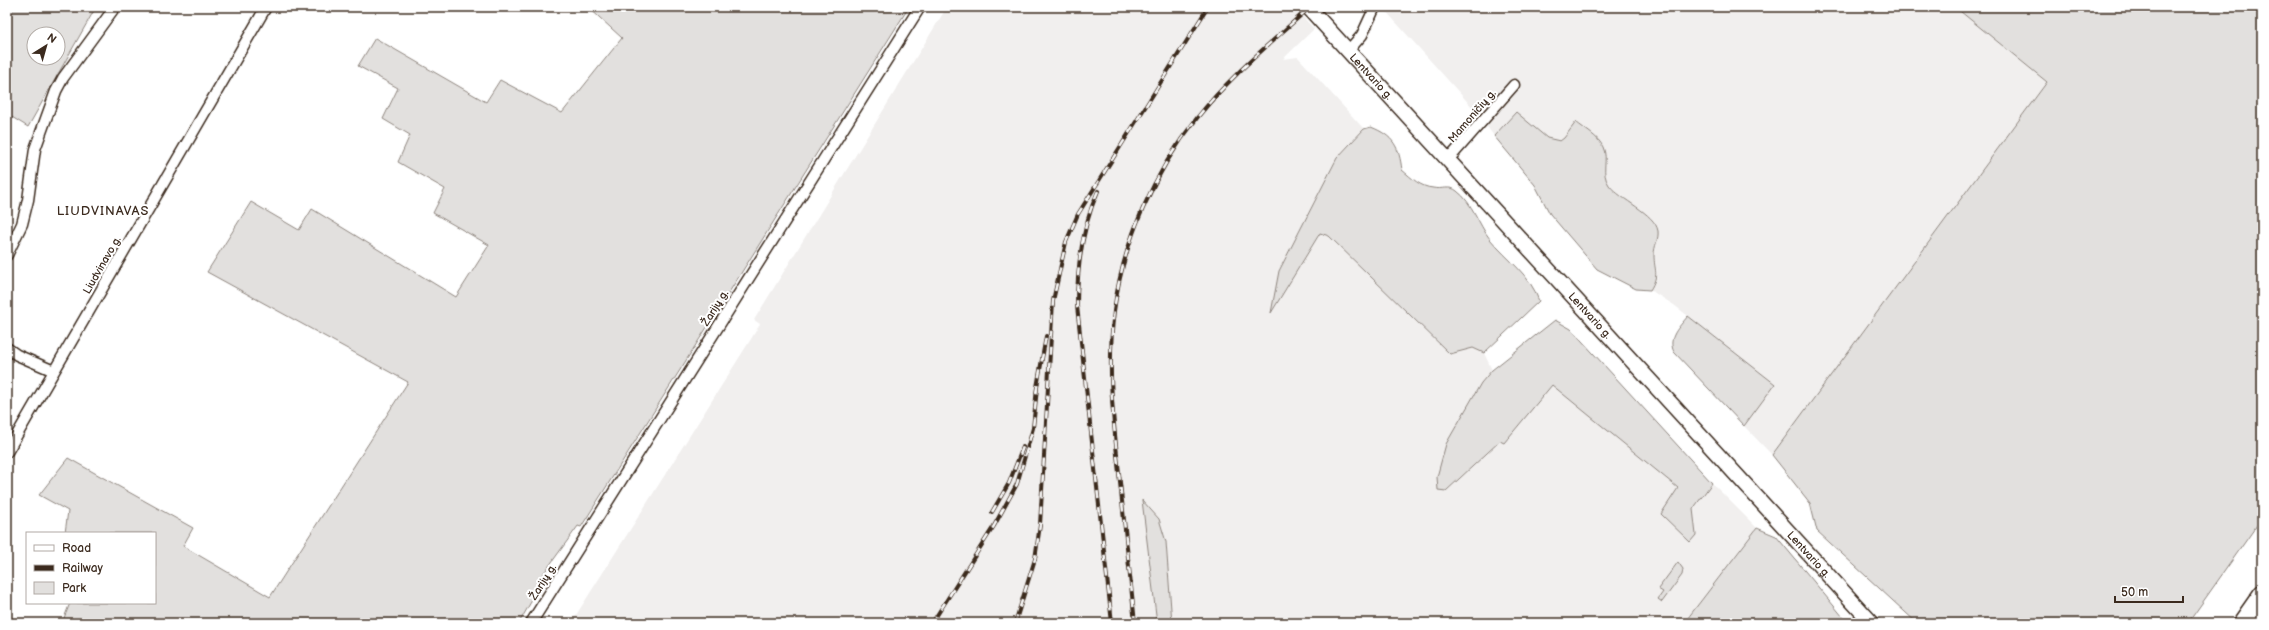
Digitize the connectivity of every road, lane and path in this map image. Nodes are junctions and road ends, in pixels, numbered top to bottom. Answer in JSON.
{"nodes":[{"id":1,"x":115,"y":7,"type":"edge"},
{"id":2,"x":266,"y":7,"type":"edge"},
{"id":3,"x":920,"y":7,"type":"edge"},
{"id":4,"x":1308,"y":7,"type":"edge"},
{"id":5,"x":1375,"y":7,"type":"edge"},
{"id":6,"x":1348,"y":50,"type":"junction"},
{"id":7,"x":1514,"y":85,"type":"dead end"},
{"id":8,"x":1448,"y":160,"type":"junction"},
{"id":9,"x":7,"y":255,"type":"edge"},
{"id":10,"x":7,"y":348,"type":"edge"},
{"id":11,"x":54,"y":372,"type":"junction"},
{"id":12,"x":7,"y":452,"type":"edge"},
{"id":13,"x":2262,"y":593,"type":"edge"},
{"id":14,"x":2262,"y":614,"type":"edge"},
{"id":15,"x":531,"y":623,"type":"edge"},
{"id":16,"x":1872,"y":623,"type":"edge"},
{"id":17,"x":2241,"y":623,"type":"edge"},
{"id":18,"x":2256,"y":623,"type":"edge"}],
"edges":[{"from":1,"to":9,"type":"street"},
{"from":2,"to":11,"type":"street","name":"Liudvinavo g."},
{"from":3,"to":15,"type":"street","name":"Žarijų g."},
{"from":4,"to":6,"type":"main road","name":"Lentvario g."},
{"from":5,"to":6,"type":"street"},
{"from":6,"to":8,"type":"main road","name":"Lentvario g."},
{"from":7,"to":8,"type":"street","name":"Mamoničių g."},
{"from":8,"to":16,"type":"main road","name":"Lentvario g."},
{"from":10,"to":11,"type":"street"},
{"from":11,"to":12,"type":"street","name":"Liudvinavo g."},
{"from":13,"to":17,"type":"highway"},
{"from":14,"to":18,"type":"highway"}]}
